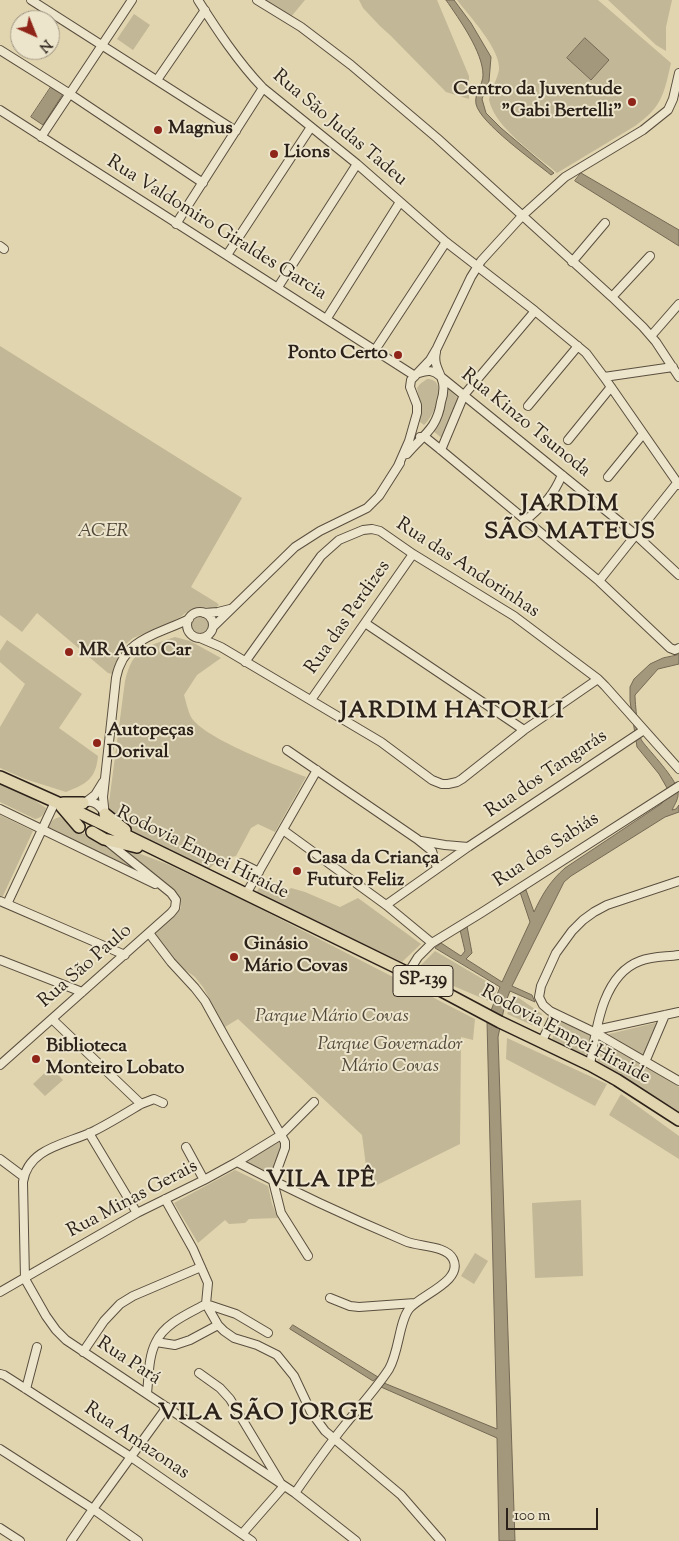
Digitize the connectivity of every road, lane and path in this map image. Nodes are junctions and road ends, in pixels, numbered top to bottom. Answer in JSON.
{"nodes":[{"id":1,"x":31,"y":0,"type":"edge"},
{"id":2,"x":132,"y":0,"type":"edge"},
{"id":3,"x":198,"y":0,"type":"edge"},
{"id":4,"x":257,"y":0,"type":"edge"},
{"id":5,"x":205,"y":10,"type":"junction"},
{"id":6,"x":102,"y":45,"type":"junction"},
{"id":7,"x":0,"y":50,"type":"edge"},
{"id":8,"x":679,"y":73,"type":"edge"},
{"id":9,"x":157,"y":80,"type":"junction"},
{"id":10,"x":264,"y":88,"type":"junction"},
{"id":11,"x":70,"y":94,"type":"junction"},
{"id":12,"x":0,"y":110,"type":"edge"},
{"id":13,"x":311,"y":127,"type":"junction"},
{"id":14,"x":236,"y":131,"type":"junction"},
{"id":15,"x":41,"y":137,"type":"junction"},
{"id":16,"x":357,"y":164,"type":"junction"},
{"id":17,"x":202,"y":182,"type":"junction"},
{"id":18,"x":400,"y":202,"type":"junction"},
{"id":19,"x":523,"y":215,"type":"junction"},
{"id":20,"x":605,"y":223,"type":"dead end"},
{"id":21,"x":176,"y":224,"type":"junction"},
{"id":22,"x":446,"y":242,"type":"junction"},
{"id":23,"x":227,"y":255,"type":"junction"},
{"id":24,"x":650,"y":256,"type":"dead end"},
{"id":25,"x":572,"y":262,"type":"junction"},
{"id":26,"x":478,"y":266,"type":"junction"},
{"id":27,"x":278,"y":287,"type":"junction"},
{"id":28,"x":612,"y":297,"type":"junction"},
{"id":29,"x":679,"y":304,"type":"edge"},
{"id":30,"x":535,"y":311,"type":"junction"},
{"id":31,"x":327,"y":318,"type":"junction"},
{"id":32,"x":651,"y":336,"type":"junction"},
{"id":33,"x":578,"y":346,"type":"junction"},
{"id":34,"x":437,"y":348,"type":"junction"},
{"id":35,"x":375,"y":350,"type":"junction"},
{"id":36,"x":673,"y":368,"type":"junction"},
{"id":37,"x":415,"y":376,"type":"junction"},
{"id":38,"x":440,"y":376,"type":"junction"},
{"id":39,"x":604,"y":377,"type":"junction"},
{"id":40,"x":679,"y":377,"type":"edge"},
{"id":41,"x":611,"y":388,"type":"junction"},
{"id":42,"x":464,"y":395,"type":"junction"},
{"id":43,"x":528,"y":406,"type":"dead end"},
{"id":44,"x":413,"y":427,"type":"junction"},
{"id":45,"x":643,"y":434,"type":"junction"},
{"id":46,"x":425,"y":437,"type":"junction"},
{"id":47,"x":568,"y":440,"type":"dead end"},
{"id":48,"x":441,"y":450,"type":"junction"},
{"id":49,"x":397,"y":468,"type":"junction"},
{"id":50,"x":562,"y":475,"type":"junction"},
{"id":51,"x":608,"y":477,"type":"dead end"},
{"id":52,"x":678,"y":484,"type":"edge"},
{"id":53,"x":526,"y":520,"type":"junction"},
{"id":54,"x":636,"y":535,"type":"junction"},
{"id":55,"x":413,"y":554,"type":"junction"},
{"id":56,"x":679,"y":575,"type":"edge"},
{"id":57,"x":599,"y":582,"type":"junction"},
{"id":58,"x":232,"y":608,"type":"junction"},
{"id":59,"x":201,"y":613,"type":"junction"},
{"id":60,"x":189,"y":619,"type":"junction"},
{"id":61,"x":366,"y":623,"type":"junction"},
{"id":62,"x":173,"y":627,"type":"junction"},
{"id":63,"x":212,"y":629,"type":"junction"},
{"id":64,"x":196,"y":637,"type":"junction"},
{"id":65,"x":220,"y":647,"type":"junction"},
{"id":66,"x":679,"y":648,"type":"edge"},
{"id":67,"x":245,"y":662,"type":"junction"},
{"id":68,"x":598,"y":679,"type":"junction"},
{"id":69,"x":311,"y":700,"type":"junction"},
{"id":70,"x":524,"y":730,"type":"junction"},
{"id":71,"x":644,"y":730,"type":"junction"},
{"id":72,"x":287,"y":750,"type":"dead end"},
{"id":73,"x":679,"y":769,"type":"edge"},
{"id":74,"x":317,"y":770,"type":"junction"},
{"id":75,"x":106,"y":776,"type":"junction"},
{"id":76,"x":0,"y":777,"type":"edge"},
{"id":77,"x":679,"y":786,"type":"edge"},
{"id":78,"x":57,"y":802,"type":"junction"},
{"id":79,"x":82,"y":805,"type":"junction"},
{"id":80,"x":0,"y":810,"type":"edge"},
{"id":81,"x":101,"y":821,"type":"junction"},
{"id":82,"x":79,"y":827,"type":"junction"},
{"id":83,"x":42,"y":830,"type":"junction"},
{"id":84,"x":283,"y":830,"type":"junction"},
{"id":85,"x":417,"y":838,"type":"junction"},
{"id":86,"x":104,"y":839,"type":"junction"},
{"id":87,"x":468,"y":847,"type":"junction"},
{"id":88,"x":160,"y":853,"type":"junction"},
{"id":89,"x":241,"y":863,"type":"dead end"},
{"id":90,"x":438,"y":868,"type":"junction"},
{"id":91,"x":259,"y":872,"type":"junction"},
{"id":92,"x":679,"y":881,"type":"edge"},
{"id":93,"x":166,"y":889,"type":"junction"},
{"id":94,"x":246,"y":894,"type":"junction"},
{"id":95,"x":4,"y":902,"type":"edge"},
{"id":96,"x":386,"y":905,"type":"junction"},
{"id":97,"x":149,"y":933,"type":"junction"},
{"id":98,"x":432,"y":942,"type":"junction"},
{"id":99,"x":125,"y":955,"type":"junction"},
{"id":100,"x":679,"y":955,"type":"edge"},
{"id":101,"x":0,"y":960,"type":"edge"},
{"id":102,"x":408,"y":973,"type":"junction"},
{"id":103,"x":82,"y":992,"type":"junction"},
{"id":104,"x":679,"y":1012,"type":"edge"},
{"id":105,"x":555,"y":1014,"type":"junction"},
{"id":106,"x":666,"y":1015,"type":"junction"},
{"id":107,"x":52,"y":1019,"type":"junction"},
{"id":108,"x":596,"y":1031,"type":"junction"},
{"id":109,"x":542,"y":1041,"type":"junction"},
{"id":110,"x":645,"y":1062,"type":"junction"},
{"id":111,"x":590,"y":1064,"type":"junction"},
{"id":112,"x":0,"y":1065,"type":"edge"},
{"id":113,"x":679,"y":1081,"type":"edge"},
{"id":114,"x":314,"y":1102,"type":"dead end"},
{"id":115,"x":163,"y":1103,"type":"dead end"},
{"id":116,"x":141,"y":1104,"type":"junction"},
{"id":117,"x":679,"y":1120,"type":"edge"},
{"id":118,"x":90,"y":1133,"type":"junction"},
{"id":119,"x":281,"y":1135,"type":"junction"},
{"id":120,"x":186,"y":1147,"type":"dead end"},
{"id":121,"x":0,"y":1159,"type":"edge"},
{"id":122,"x":237,"y":1162,"type":"junction"},
{"id":123,"x":24,"y":1177,"type":"junction"},
{"id":124,"x":204,"y":1180,"type":"junction"},
{"id":125,"x":274,"y":1181,"type":"junction"},
{"id":126,"x":165,"y":1200,"type":"junction"},
{"id":127,"x":137,"y":1213,"type":"junction"},
{"id":128,"x":308,"y":1256,"type":"dead end"},
{"id":129,"x":201,"y":1267,"type":"junction"},
{"id":130,"x":25,"y":1279,"type":"junction"},
{"id":131,"x":0,"y":1292,"type":"edge"},
{"id":132,"x":330,"y":1298,"type":"dead end"},
{"id":133,"x":415,"y":1303,"type":"junction"},
{"id":134,"x":206,"y":1304,"type":"junction"},
{"id":135,"x":218,"y":1325,"type":"junction"},
{"id":136,"x":268,"y":1333,"type":"dead end"},
{"id":137,"x":156,"y":1342,"type":"junction"},
{"id":138,"x":37,"y":1347,"type":"dead end"},
{"id":139,"x":83,"y":1352,"type":"junction"},
{"id":140,"x":199,"y":1373,"type":"dead end"},
{"id":141,"x":0,"y":1374,"type":"edge"},
{"id":142,"x":26,"y":1389,"type":"junction"},
{"id":143,"x":147,"y":1393,"type":"junction"},
{"id":144,"x":167,"y":1406,"type":"junction"},
{"id":145,"x":333,"y":1439,"type":"junction"},
{"id":146,"x":0,"y":1449,"type":"edge"},
{"id":147,"x":131,"y":1457,"type":"junction"},
{"id":148,"x":283,"y":1485,"type":"junction"},
{"id":149,"x":295,"y":1493,"type":"junction"},
{"id":150,"x":92,"y":1509,"type":"junction"},
{"id":151,"x":0,"y":1528,"type":"edge"},
{"id":152,"x":242,"y":1534,"type":"junction"},
{"id":153,"x":20,"y":1541,"type":"edge"},
{"id":154,"x":72,"y":1541,"type":"edge"},
{"id":155,"x":138,"y":1541,"type":"edge"},
{"id":156,"x":252,"y":1541,"type":"edge"},
{"id":157,"x":356,"y":1541,"type":"edge"},
{"id":158,"x":441,"y":1541,"type":"edge"}],
"edges":[{"from":1,"to":6,"type":"street"},
{"from":2,"to":6,"type":"street"},
{"from":3,"to":5,"type":"street","name":"Rua São Judas Tadeu"},
{"from":4,"to":19,"type":"street"},
{"from":5,"to":9,"type":"street"},
{"from":5,"to":10,"type":"street","name":"Rua São Judas Tadeu"},
{"from":6,"to":9,"type":"street"},
{"from":6,"to":11,"type":"street"},
{"from":7,"to":11,"type":"street"},
{"from":8,"to":19,"type":"street"},
{"from":9,"to":14,"type":"street"},
{"from":10,"to":13,"type":"street","name":"Rua São Judas Tadeu"},
{"from":10,"to":14,"type":"street"},
{"from":11,"to":15,"type":"street"},
{"from":11,"to":17,"type":"street"},
{"from":12,"to":15,"type":"street","name":"Rua Valdomiro Giraldes Garcia"},
{"from":13,"to":16,"type":"street","name":"Rua São Judas Tadeu"},
{"from":13,"to":23,"type":"street"},
{"from":14,"to":17,"type":"street"},
{"from":15,"to":21,"type":"street","name":"Rua Valdomiro Giraldes Garcia"},
{"from":16,"to":18,"type":"street","name":"Rua São Judas Tadeu"},
{"from":16,"to":27,"type":"street"},
{"from":17,"to":21,"type":"street"},
{"from":18,"to":22,"type":"street","name":"Rua São Judas Tadeu"},
{"from":18,"to":31,"type":"street"},
{"from":19,"to":25,"type":"street"},
{"from":19,"to":26,"type":"street"},
{"from":20,"to":25,"type":"street"},
{"from":21,"to":23,"type":"street","name":"Rua Valdomiro Giraldes Garcia"},
{"from":22,"to":26,"type":"street","name":"Rua São Judas Tadeu"},
{"from":22,"to":35,"type":"street"},
{"from":23,"to":27,"type":"street","name":"Rua Valdomiro Giraldes Garcia"},
{"from":24,"to":28,"type":"street"},
{"from":25,"to":28,"type":"street"},
{"from":26,"to":30,"type":"street","name":"Rua São Judas Tadeu"},
{"from":26,"to":34,"type":"street"},
{"from":27,"to":31,"type":"street","name":"Rua Valdomiro Giraldes Garcia"},
{"from":28,"to":32,"type":"street"},
{"from":29,"to":32,"type":"street"},
{"from":30,"to":33,"type":"street","name":"Rua São Judas Tadeu"},
{"from":30,"to":42,"type":"street"},
{"from":31,"to":35,"type":"street","name":"Rua Valdomiro Giraldes Garcia"},
{"from":32,"to":36,"type":"street"},
{"from":33,"to":39,"type":"street","name":"Rua São Judas Tadeu"},
{"from":33,"to":43,"type":"street"},
{"from":34,"to":37,"type":"street"},
{"from":34,"to":38,"type":"street"},
{"from":35,"to":37,"type":"street","name":"Rua Valdomiro Giraldes Garcia"},
{"from":36,"to":39,"type":"street"},
{"from":36,"to":40,"type":"street"},
{"from":37,"to":38,"type":"street"},
{"from":37,"to":44,"type":"street"},
{"from":38,"to":42,"type":"street","name":"Rua Kinzo Tsunoda"},
{"from":38,"to":46,"type":"street"},
{"from":39,"to":41,"type":"street","name":"Rua São Judas Tadeu"},
{"from":41,"to":45,"type":"street","name":"Rua São Judas Tadeu"},
{"from":41,"to":47,"type":"street"},
{"from":42,"to":48,"type":"street"},
{"from":42,"to":50,"type":"street","name":"Rua Kinzo Tsunoda"},
{"from":44,"to":46,"type":"street"},
{"from":44,"to":49,"type":"street"},
{"from":45,"to":51,"type":"street"},
{"from":45,"to":52,"type":"street","name":"Rua São Judas Tadeu"},
{"from":46,"to":48,"type":"street"},
{"from":46,"to":49,"type":"street"},
{"from":48,"to":53,"type":"street"},
{"from":49,"to":58,"type":"street"},
{"from":50,"to":53,"type":"street"},
{"from":50,"to":54,"type":"street","name":"Rua Kinzo Tsunoda"},
{"from":52,"to":54,"type":"street"},
{"from":53,"to":57,"type":"street"},
{"from":54,"to":56,"type":"street","name":"Rua Kinzo Tsunoda"},
{"from":54,"to":57,"type":"street"},
{"from":55,"to":61,"type":"street","name":"Rua das Perdizes"},
{"from":55,"to":67,"type":"street","name":"Rua das Andorinhas"},
{"from":55,"to":68,"type":"street","name":"Rua das Andorinhas"},
{"from":57,"to":66,"type":"street"},
{"from":58,"to":59,"type":"street"},
{"from":58,"to":63,"type":"street"},
{"from":59,"to":60,"type":"street"},
{"from":59,"to":63,"type":"street"},
{"from":60,"to":62,"type":"street"},
{"from":60,"to":64,"type":"street"},
{"from":61,"to":69,"type":"street","name":"Rua das Perdizes"},
{"from":61,"to":70,"type":"street"},
{"from":62,"to":64,"type":"street"},
{"from":62,"to":75,"type":"street"},
{"from":63,"to":64,"type":"street"},
{"from":63,"to":65,"type":"street"},
{"from":64,"to":65,"type":"street"},
{"from":65,"to":67,"type":"street"},
{"from":67,"to":69,"type":"street"},
{"from":68,"to":70,"type":"street"},
{"from":68,"to":71,"type":"street","name":"Rua das Andorinhas"},
{"from":69,"to":70,"type":"street"},
{"from":71,"to":73,"type":"street","name":"Rua das Andorinhas"},
{"from":71,"to":87,"type":"street","name":"Rua dos Tangarás"},
{"from":72,"to":74,"type":"street"},
{"from":74,"to":84,"type":"street"},
{"from":74,"to":85,"type":"street"},
{"from":75,"to":79,"type":"street"},
{"from":75,"to":81,"type":"street"},
{"from":76,"to":78,"type":"main road"},
{"from":77,"to":98,"type":"street","name":"Rua dos Sabiás"},
{"from":78,"to":79,"type":"main road"},
{"from":78,"to":82,"type":"main road"},
{"from":78,"to":83,"type":"street"},
{"from":79,"to":81,"type":"main road","name":"Rodovia Empei Hiraide"},
{"from":79,"to":81,"type":"street"},
{"from":79,"to":82,"type":"street"},
{"from":80,"to":83,"type":"street"},
{"from":81,"to":82,"type":"street"},
{"from":81,"to":86,"type":"main road"},
{"from":81,"to":88,"type":"main road"},
{"from":83,"to":93,"type":"street"},
{"from":83,"to":95,"type":"street"},
{"from":84,"to":91,"type":"street"},
{"from":84,"to":96,"type":"street"},
{"from":85,"to":87,"type":"street"},
{"from":85,"to":90,"type":"street"},
{"from":86,"to":88,"type":"main road"},
{"from":86,"to":93,"type":"street"},
{"from":87,"to":90,"type":"street","name":"Rua dos Tangarás"},
{"from":88,"to":94,"type":"main road","name":"Rodovia Empei Hiraide","number":"SP-139"},
{"from":89,"to":91,"type":"street"},
{"from":90,"to":96,"type":"street","name":"Rua dos Tangarás"},
{"from":91,"to":94,"type":"street"},
{"from":92,"to":105,"type":"street"},
{"from":93,"to":97,"type":"street","name":"Rua São Paulo"},
{"from":94,"to":102,"type":"main road","name":"Rodovia Empei Hiraide","number":"SP-139"},
{"from":95,"to":99,"type":"street"},
{"from":96,"to":98,"type":"street"},
{"from":97,"to":99,"type":"street","name":"Rua São Paulo"},
{"from":97,"to":119,"type":"street"},
{"from":98,"to":102,"type":"street","name":"Rua dos Sabiás"},
{"from":99,"to":103,"type":"street","name":"Rua São Paulo"},
{"from":100,"to":108,"type":"street"},
{"from":101,"to":103,"type":"street"},
{"from":102,"to":109,"type":"main road","name":"Rodovia Empei Hiraide","number":"SP-139"},
{"from":103,"to":107,"type":"street","name":"Rua São Paulo"},
{"from":104,"to":106,"type":"street"},
{"from":105,"to":108,"type":"street"},
{"from":105,"to":109,"type":"street"},
{"from":106,"to":108,"type":"street"},
{"from":106,"to":110,"type":"street"},
{"from":107,"to":112,"type":"street","name":"Rua São Paulo"},
{"from":107,"to":116,"type":"street"},
{"from":108,"to":110,"type":"street"},
{"from":108,"to":111,"type":"street"},
{"from":109,"to":111,"type":"main road","name":"Rodovia Empei Hiraide","number":"SP-139"},
{"from":110,"to":113,"type":"street"},
{"from":111,"to":117,"type":"main road","name":"Rodovia Empei Hiraide","number":"SP-139"},
{"from":114,"to":119,"type":"street","name":"Rua Minas Gerais"},
{"from":115,"to":116,"type":"street"},
{"from":116,"to":118,"type":"street"},
{"from":118,"to":123,"type":"street"},
{"from":118,"to":127,"type":"street"},
{"from":119,"to":122,"type":"street","name":"Rua Minas Gerais"},
{"from":119,"to":125,"type":"street"},
{"from":120,"to":124,"type":"street"},
{"from":121,"to":123,"type":"street"},
{"from":122,"to":124,"type":"street","name":"Rua Minas Gerais"},
{"from":122,"to":125,"type":"street"},
{"from":123,"to":130,"type":"street"},
{"from":124,"to":126,"type":"street","name":"Rua Minas Gerais"},
{"from":125,"to":128,"type":"street"},
{"from":125,"to":133,"type":"street"},
{"from":126,"to":127,"type":"street","name":"Rua Minas Gerais"},
{"from":126,"to":129,"type":"street"},
{"from":127,"to":130,"type":"street","name":"Rua Minas Gerais"},
{"from":129,"to":134,"type":"street"},
{"from":129,"to":139,"type":"street"},
{"from":130,"to":131,"type":"street","name":"Rua Minas Gerais"},
{"from":130,"to":139,"type":"street","name":"Rua Pará"},
{"from":132,"to":133,"type":"street"},
{"from":133,"to":145,"type":"street"},
{"from":134,"to":135,"type":"street"},
{"from":134,"to":136,"type":"street"},
{"from":134,"to":137,"type":"street"},
{"from":135,"to":137,"type":"street"},
{"from":135,"to":145,"type":"street"},
{"from":137,"to":143,"type":"street"},
{"from":138,"to":142,"type":"street"},
{"from":139,"to":143,"type":"street","name":"Rua Pará"},
{"from":140,"to":148,"type":"street"},
{"from":141,"to":142,"type":"street","name":"Rua Amazonas"},
{"from":142,"to":147,"type":"street","name":"Rua Amazonas"},
{"from":143,"to":144,"type":"street","name":"Rua Pará"},
{"from":144,"to":147,"type":"street"},
{"from":144,"to":148,"type":"street","name":"Rua Pará"},
{"from":145,"to":149,"type":"street"},
{"from":145,"to":158,"type":"street"},
{"from":146,"to":150,"type":"street"},
{"from":147,"to":150,"type":"street"},
{"from":147,"to":152,"type":"street","name":"Rua Amazonas"},
{"from":148,"to":149,"type":"street","name":"Rua Pará"},
{"from":148,"to":152,"type":"street"},
{"from":149,"to":157,"type":"street","name":"Rua Pará"},
{"from":150,"to":154,"type":"street"},
{"from":150,"to":155,"type":"street"},
{"from":151,"to":153,"type":"street"},
{"from":152,"to":156,"type":"street","name":"Rua Amazonas"}]}
